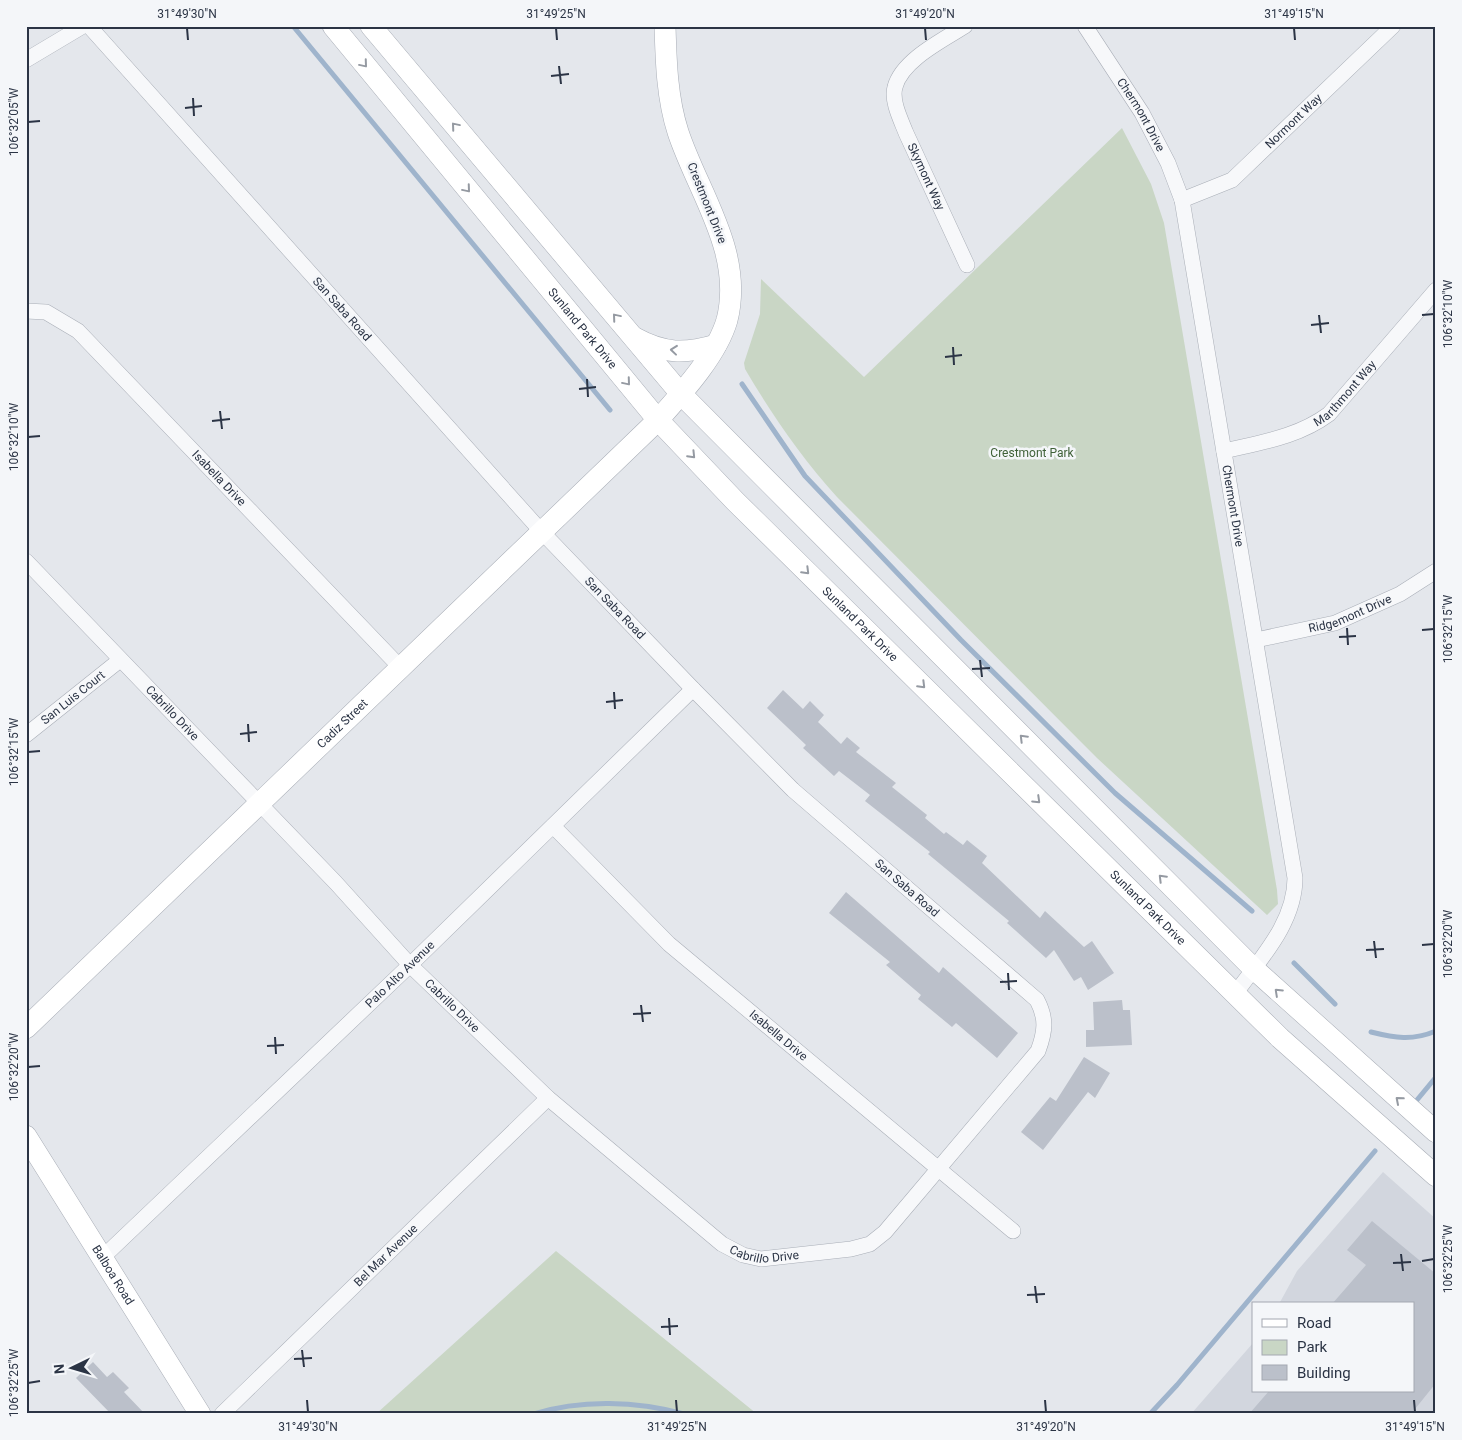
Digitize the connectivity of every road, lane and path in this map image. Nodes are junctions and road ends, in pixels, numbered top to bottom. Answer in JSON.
{"nodes":[{"id":1,"x":83,"y":26,"type":"edge"},
{"id":2,"x":90,"y":26,"type":"edge"},
{"id":3,"x":332,"y":26,"type":"edge"},
{"id":4,"x":371,"y":26,"type":"edge"},
{"id":5,"x":665,"y":26,"type":"edge"},
{"id":6,"x":965,"y":26,"type":"edge"},
{"id":7,"x":1086,"y":26,"type":"edge"},
{"id":8,"x":1394,"y":26,"type":"edge"},
{"id":9,"x":26,"y":60,"type":"edge"},
{"id":10,"x":1182,"y":200,"type":"junction"},
{"id":11,"x":967,"y":265,"type":"dead end"},
{"id":12,"x":1436,"y":290,"type":"edge"},
{"id":13,"x":26,"y":311,"type":"edge"},
{"id":14,"x":633,"y":337,"type":"junction"},
{"id":15,"x":716,"y":345,"type":"junction"},
{"id":16,"x":681,"y":394,"type":"junction"},
{"id":17,"x":658,"y":420,"type":"junction"},
{"id":18,"x":1224,"y":451,"type":"junction"},
{"id":19,"x":541,"y":531,"type":"junction"},
{"id":20,"x":26,"y":561,"type":"edge"},
{"id":21,"x":1436,"y":571,"type":"edge"},
{"id":22,"x":1256,"y":640,"type":"junction"},
{"id":23,"x":120,"y":660,"type":"junction"},
{"id":24,"x":400,"y":667,"type":"junction"},
{"id":25,"x":693,"y":689,"type":"junction"},
{"id":26,"x":26,"y":736,"type":"edge"},
{"id":27,"x":260,"y":803,"type":"junction"},
{"id":28,"x":553,"y":826,"type":"junction"},
{"id":29,"x":410,"y":965,"type":"junction"},
{"id":30,"x":1254,"y":969,"type":"junction"},
{"id":31,"x":1235,"y":994,"type":"junction"},
{"id":32,"x":26,"y":1028,"type":"edge"},
{"id":33,"x":548,"y":1098,"type":"junction"},
{"id":34,"x":1436,"y":1132,"type":"edge"},
{"id":35,"x":26,"y":1136,"type":"edge"},
{"id":36,"x":939,"y":1169,"type":"junction"},
{"id":37,"x":1436,"y":1176,"type":"edge"},
{"id":38,"x":1013,"y":1232,"type":"dead end"},
{"id":39,"x":103,"y":1257,"type":"junction"},
{"id":40,"x":200,"y":1414,"type":"edge"},
{"id":41,"x":222,"y":1414,"type":"edge"}],
"edges":[{"from":1,"to":9,"type":"street"},
{"from":2,"to":19,"type":"street","name":"San Saba Road"},
{"from":3,"to":17,"type":"main road","name":"Sunland Park Drive","one_way":true},
{"from":14,"to":4,"type":"main road","one_way":true},
{"from":5,"to":15,"type":"main road","name":"Crestmont Drive"},
{"from":6,"to":11,"type":"street","name":"Skymont Way"},
{"from":7,"to":10,"type":"street","name":"Chermont Drive"},
{"from":8,"to":10,"type":"street","name":"Normont Way"},
{"from":10,"to":18,"type":"street","name":"Chermont Drive"},
{"from":12,"to":18,"type":"street","name":"Marthmont Way"},
{"from":13,"to":24,"type":"street","name":"Isabella Drive"},
{"from":15,"to":14,"type":"main road","one_way":true},
{"from":14,"to":16,"type":"main road"},
{"from":15,"to":16,"type":"main road","name":"Crestmont Drive"},
{"from":16,"to":17,"type":"main road","name":"Crestmont Drive"},
{"from":30,"to":16,"type":"main road","one_way":true},
{"from":17,"to":19,"type":"main road","name":"Cadiz Street"},
{"from":17,"to":31,"type":"main road","name":"Sunland Park Drive","one_way":true},
{"from":18,"to":22,"type":"street","name":"Chermont Drive"},
{"from":19,"to":24,"type":"main road","name":"Cadiz Street"},
{"from":19,"to":25,"type":"street","name":"San Saba Road"},
{"from":20,"to":23,"type":"street","name":"Cabrillo Drive"},
{"from":21,"to":22,"type":"street","name":"Ridgemont Drive"},
{"from":22,"to":30,"type":"street","name":"Chermont Drive"},
{"from":23,"to":26,"type":"street","name":"San Luis Court"},
{"from":23,"to":27,"type":"street","name":"Cabrillo Drive"},
{"from":24,"to":27,"type":"main road","name":"Cadiz Street"},
{"from":25,"to":28,"type":"street","name":"Palo Alto Avenue"},
{"from":25,"to":36,"type":"street","name":"San Saba Road"},
{"from":27,"to":29,"type":"street","name":"Cabrillo Drive"},
{"from":27,"to":32,"type":"main road","name":"Cadiz Street"},
{"from":28,"to":29,"type":"street","name":"Palo Alto Avenue"},
{"from":28,"to":36,"type":"street","name":"Isabella Drive"},
{"from":29,"to":33,"type":"street","name":"Cabrillo Drive"},
{"from":29,"to":39,"type":"street","name":"Palo Alto Avenue"},
{"from":30,"to":31,"type":"street","name":"Chermont Drive"},
{"from":34,"to":30,"type":"main road","one_way":true},
{"from":31,"to":37,"type":"main road","name":"Sunland Park Drive"},
{"from":33,"to":36,"type":"street","name":"Cabrillo Drive"},
{"from":33,"to":41,"type":"street","name":"Bel Mar Avenue"},
{"from":35,"to":39,"type":"main road","name":"Balboa Road"},
{"from":36,"to":38,"type":"street","name":"Isabella Drive"},
{"from":39,"to":40,"type":"main road","name":"Balboa Road"}]}
